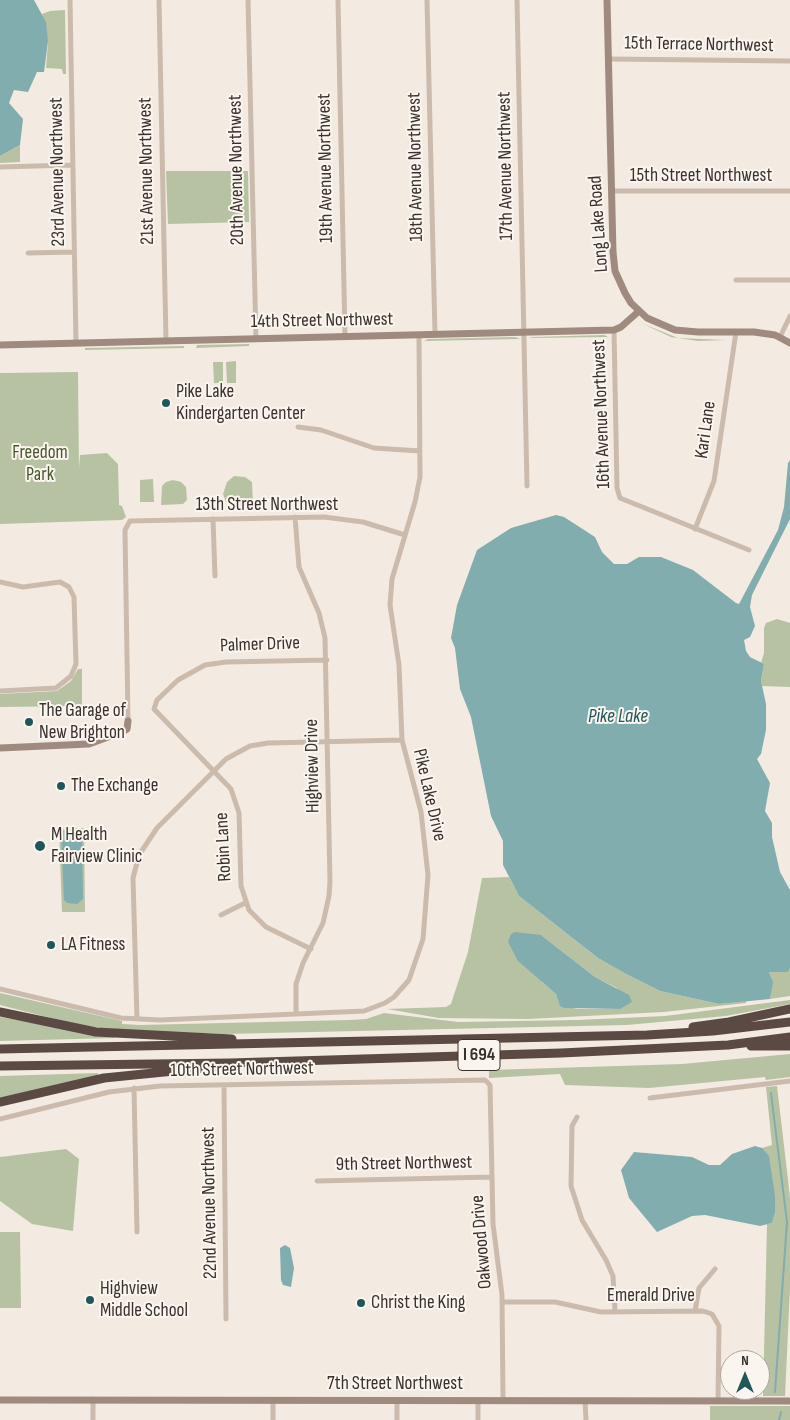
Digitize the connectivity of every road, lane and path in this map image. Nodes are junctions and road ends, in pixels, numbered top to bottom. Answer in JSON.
{"nodes":[{"id":1,"x":70,"y":0,"type":"edge"},
{"id":2,"x":159,"y":0,"type":"edge"},
{"id":3,"x":248,"y":0,"type":"edge"},
{"id":4,"x":338,"y":0,"type":"edge"},
{"id":5,"x":427,"y":0,"type":"edge"},
{"id":6,"x":517,"y":0,"type":"edge"},
{"id":7,"x":607,"y":0,"type":"edge"},
{"id":8,"x":608,"y":58,"type":"junction"},
{"id":9,"x":790,"y":62,"type":"edge"},
{"id":10,"x":72,"y":165,"type":"junction"},
{"id":11,"x":0,"y":167,"type":"edge"},
{"id":12,"x":612,"y":191,"type":"junction"},
{"id":13,"x":790,"y":191,"type":"edge"},
{"id":14,"x":74,"y":252,"type":"junction"},
{"id":15,"x":28,"y":253,"type":"dead end"},
{"id":16,"x":736,"y":280,"type":"dead end"},
{"id":17,"x":790,"y":280,"type":"edge"},
{"id":18,"x":639,"y":311,"type":"junction"},
{"id":19,"x":790,"y":316,"type":"edge"},
{"id":20,"x":614,"y":330,"type":"junction"},
{"id":21,"x":524,"y":332,"type":"junction"},
{"id":22,"x":736,"y":332,"type":"junction"},
{"id":23,"x":418,"y":334,"type":"junction"},
{"id":24,"x":435,"y":334,"type":"junction"},
{"id":25,"x":345,"y":336,"type":"junction"},
{"id":26,"x":780,"y":337,"type":"junction"},
{"id":27,"x":256,"y":338,"type":"junction"},
{"id":28,"x":166,"y":341,"type":"junction"},
{"id":29,"x":76,"y":343,"type":"junction"},
{"id":30,"x":790,"y":343,"type":"edge"},
{"id":31,"x":0,"y":345,"type":"edge"},
{"id":32,"x":298,"y":426,"type":"dead end"},
{"id":33,"x":420,"y":451,"type":"junction"},
{"id":34,"x":527,"y":486,"type":"dead end"},
{"id":35,"x":295,"y":517,"type":"junction"},
{"id":36,"x":213,"y":519,"type":"junction"},
{"id":37,"x":695,"y":529,"type":"junction"},
{"id":38,"x":405,"y":535,"type":"junction"},
{"id":39,"x":749,"y":550,"type":"dead end"},
{"id":40,"x":215,"y":576,"type":"dead end"},
{"id":41,"x":0,"y":582,"type":"edge"},
{"id":42,"x":326,"y":660,"type":"junction"},
{"id":43,"x":0,"y":691,"type":"edge"},
{"id":44,"x":154,"y":709,"type":"joint"},
{"id":45,"x":128,"y":721,"type":"joint"},
{"id":46,"x":402,"y":740,"type":"junction"},
{"id":47,"x":328,"y":742,"type":"junction"},
{"id":48,"x":0,"y":748,"type":"edge"},
{"id":49,"x":214,"y":770,"type":"junction"},
{"id":50,"x":245,"y":903,"type":"junction"},
{"id":51,"x":221,"y":915,"type":"dead end"},
{"id":52,"x":311,"y":949,"type":"junction"},
{"id":53,"x":0,"y":989,"type":"edge"},
{"id":54,"x":790,"y":1009,"type":"edge"},
{"id":55,"x":0,"y":1012,"type":"edge"},
{"id":56,"x":296,"y":1014,"type":"junction"},
{"id":57,"x":136,"y":1019,"type":"junction"},
{"id":58,"x":790,"y":1022,"type":"edge"},
{"id":59,"x":561,"y":1037,"type":"junction"},
{"id":60,"x":790,"y":1037,"type":"edge"},
{"id":61,"x":257,"y":1043,"type":"junction"},
{"id":62,"x":728,"y":1045,"type":"junction"},
{"id":63,"x":790,"y":1046,"type":"edge"},
{"id":64,"x":0,"y":1049,"type":"edge"},
{"id":65,"x":230,"y":1063,"type":"junction"},
{"id":66,"x":0,"y":1066,"type":"edge"},
{"id":67,"x":790,"y":1081,"type":"edge"},
{"id":68,"x":488,"y":1082,"type":"joint"},
{"id":69,"x":224,"y":1086,"type":"junction"},
{"id":70,"x":134,"y":1088,"type":"junction"},
{"id":71,"x":650,"y":1098,"type":"dead end"},
{"id":72,"x":0,"y":1102,"type":"edge"},
{"id":73,"x":577,"y":1117,"type":"dead end"},
{"id":74,"x":0,"y":1118,"type":"edge"},
{"id":75,"x":492,"y":1178,"type":"junction"},
{"id":76,"x":317,"y":1181,"type":"dead end"},
{"id":77,"x":137,"y":1232,"type":"dead end"},
{"id":78,"x":715,"y":1269,"type":"dead end"},
{"id":79,"x":502,"y":1302,"type":"junction"},
{"id":80,"x":695,"y":1311,"type":"junction"},
{"id":81,"x":615,"y":1312,"type":"junction"},
{"id":82,"x":226,"y":1319,"type":"dead end"},
{"id":83,"x":93,"y":1399,"type":"junction"},
{"id":84,"x":0,"y":1400,"type":"edge"},
{"id":85,"x":273,"y":1400,"type":"junction"},
{"id":86,"x":397,"y":1400,"type":"junction"},
{"id":87,"x":478,"y":1400,"type":"junction"},
{"id":88,"x":503,"y":1400,"type":"junction"},
{"id":89,"x":585,"y":1400,"type":"junction"},
{"id":90,"x":718,"y":1400,"type":"junction"},
{"id":91,"x":790,"y":1401,"type":"edge"},
{"id":92,"x":93,"y":1420,"type":"edge"},
{"id":93,"x":273,"y":1420,"type":"edge"},
{"id":94,"x":398,"y":1420,"type":"edge"},
{"id":95,"x":478,"y":1420,"type":"edge"},
{"id":96,"x":586,"y":1420,"type":"edge"}],
"edges":[{"from":1,"to":10,"type":"street","name":"23rd Avenue Northwest"},
{"from":2,"to":28,"type":"street","name":"21st Avenue Northwest"},
{"from":3,"to":27,"type":"street","name":"20th Avenue Northwest"},
{"from":4,"to":25,"type":"street","name":"19th Avenue Northwest"},
{"from":5,"to":24,"type":"street","name":"18th Avenue Northwest"},
{"from":6,"to":21,"type":"street","name":"17th Avenue Northwest"},
{"from":7,"to":8,"type":"street","name":"Long Lake Road"},
{"from":8,"to":9,"type":"street","name":"15th Terrace Northwest"},
{"from":8,"to":12,"type":"street","name":"Long Lake Road"},
{"from":10,"to":11,"type":"street"},
{"from":10,"to":14,"type":"street","name":"23rd Avenue Northwest"},
{"from":12,"to":13,"type":"street","name":"15th Street Northwest"},
{"from":12,"to":18,"type":"street","name":"Long Lake Road"},
{"from":14,"to":15,"type":"street"},
{"from":14,"to":29,"type":"street","name":"23rd Avenue Northwest"},
{"from":16,"to":17,"type":"street"},
{"from":18,"to":20,"type":"street"},
{"from":18,"to":22,"type":"street","name":"Long Lake Road"},
{"from":19,"to":26,"type":"street"},
{"from":20,"to":21,"type":"street","name":"14th Street Northwest"},
{"from":20,"to":37,"type":"street","name":"16th Avenue Northwest"},
{"from":21,"to":24,"type":"street","name":"14th Street Northwest"},
{"from":21,"to":34,"type":"street","name":"17th Avenue Northwest"},
{"from":22,"to":26,"type":"street","name":"Long Lake Road"},
{"from":22,"to":37,"type":"street","name":"Kari Lane"},
{"from":23,"to":24,"type":"street","name":"14th Street Northwest"},
{"from":23,"to":25,"type":"street","name":"14th Street Northwest"},
{"from":23,"to":33,"type":"street","name":"Pike Lake Drive"},
{"from":25,"to":27,"type":"street","name":"14th Street Northwest"},
{"from":26,"to":30,"type":"street","name":"Long Lake Road"},
{"from":27,"to":28,"type":"street","name":"14th Street Northwest"},
{"from":28,"to":29,"type":"street","name":"14th Street Northwest"},
{"from":29,"to":31,"type":"street","name":"14th Street Northwest"},
{"from":32,"to":33,"type":"street"},
{"from":33,"to":38,"type":"street","name":"Pike Lake Drive"},
{"from":35,"to":36,"type":"street","name":"13th Street Northwest"},
{"from":35,"to":38,"type":"street","name":"13th Street Northwest"},
{"from":35,"to":42,"type":"street","name":"Highview Drive"},
{"from":36,"to":40,"type":"street"},
{"from":36,"to":45,"type":"street","name":"13th Street Northwest"},
{"from":37,"to":39,"type":"street"},
{"from":38,"to":46,"type":"street","name":"Pike Lake Drive"},
{"from":41,"to":43,"type":"street"},
{"from":42,"to":44,"type":"street","name":"Palmer Drive"},
{"from":42,"to":47,"type":"street","name":"Highview Drive"},
{"from":44,"to":49,"type":"street","name":"Robin Lane"},
{"from":45,"to":48,"type":"street"},
{"from":46,"to":47,"type":"street"},
{"from":46,"to":56,"type":"street","name":"Pike Lake Drive"},
{"from":47,"to":49,"type":"street"},
{"from":47,"to":52,"type":"street","name":"Highview Drive"},
{"from":49,"to":50,"type":"street","name":"Robin Lane"},
{"from":49,"to":57,"type":"street"},
{"from":50,"to":51,"type":"street"},
{"from":50,"to":52,"type":"street","name":"Robin Lane"},
{"from":52,"to":56,"type":"street","name":"Highview Drive"},
{"from":53,"to":57,"type":"street","name":"Pike Lake Drive"},
{"from":54,"to":59,"type":"highway"},
{"from":55,"to":61,"type":"highway"},
{"from":56,"to":57,"type":"street","name":"Pike Lake Drive"},
{"from":58,"to":59,"type":"highway","number":"I 694"},
{"from":59,"to":61,"type":"highway","number":"I 694"},
{"from":60,"to":62,"type":"highway","number":"I 694"},
{"from":61,"to":64,"type":"highway","number":"I 694"},
{"from":62,"to":63,"type":"highway"},
{"from":62,"to":65,"type":"highway","number":"I 694"},
{"from":65,"to":66,"type":"highway","number":"I 694"},
{"from":65,"to":72,"type":"highway"},
{"from":67,"to":71,"type":"street"},
{"from":68,"to":69,"type":"street","name":"10th Street Northwest"},
{"from":68,"to":75,"type":"street","name":"Oakwood Drive"},
{"from":69,"to":70,"type":"street","name":"10th Street Northwest"},
{"from":69,"to":82,"type":"street","name":"22nd Avenue Northwest"},
{"from":70,"to":74,"type":"street","name":"10th Street Northwest"},
{"from":70,"to":77,"type":"street"},
{"from":73,"to":81,"type":"street"},
{"from":75,"to":76,"type":"street","name":"9th Street Northwest"},
{"from":75,"to":79,"type":"street","name":"Oakwood Drive"},
{"from":78,"to":80,"type":"street"},
{"from":79,"to":81,"type":"street","name":"Emerald Drive"},
{"from":79,"to":88,"type":"street","name":"Oakwood Drive"},
{"from":80,"to":81,"type":"street","name":"Emerald Drive"},
{"from":80,"to":90,"type":"street","name":"Emerald Drive"},
{"from":83,"to":84,"type":"street","name":"7th Street Northwest"},
{"from":83,"to":85,"type":"street","name":"7th Street Northwest"},
{"from":83,"to":92,"type":"street"},
{"from":85,"to":86,"type":"street","name":"7th Street Northwest"},
{"from":85,"to":93,"type":"street"},
{"from":86,"to":87,"type":"street","name":"7th Street Northwest"},
{"from":86,"to":94,"type":"street"},
{"from":87,"to":88,"type":"street","name":"7th Street Northwest"},
{"from":87,"to":95,"type":"street"},
{"from":88,"to":89,"type":"street","name":"7th Street Northwest"},
{"from":89,"to":90,"type":"street","name":"7th Street Northwest"},
{"from":89,"to":96,"type":"street"},
{"from":90,"to":91,"type":"street","name":"7th Street Northwest"}]}
